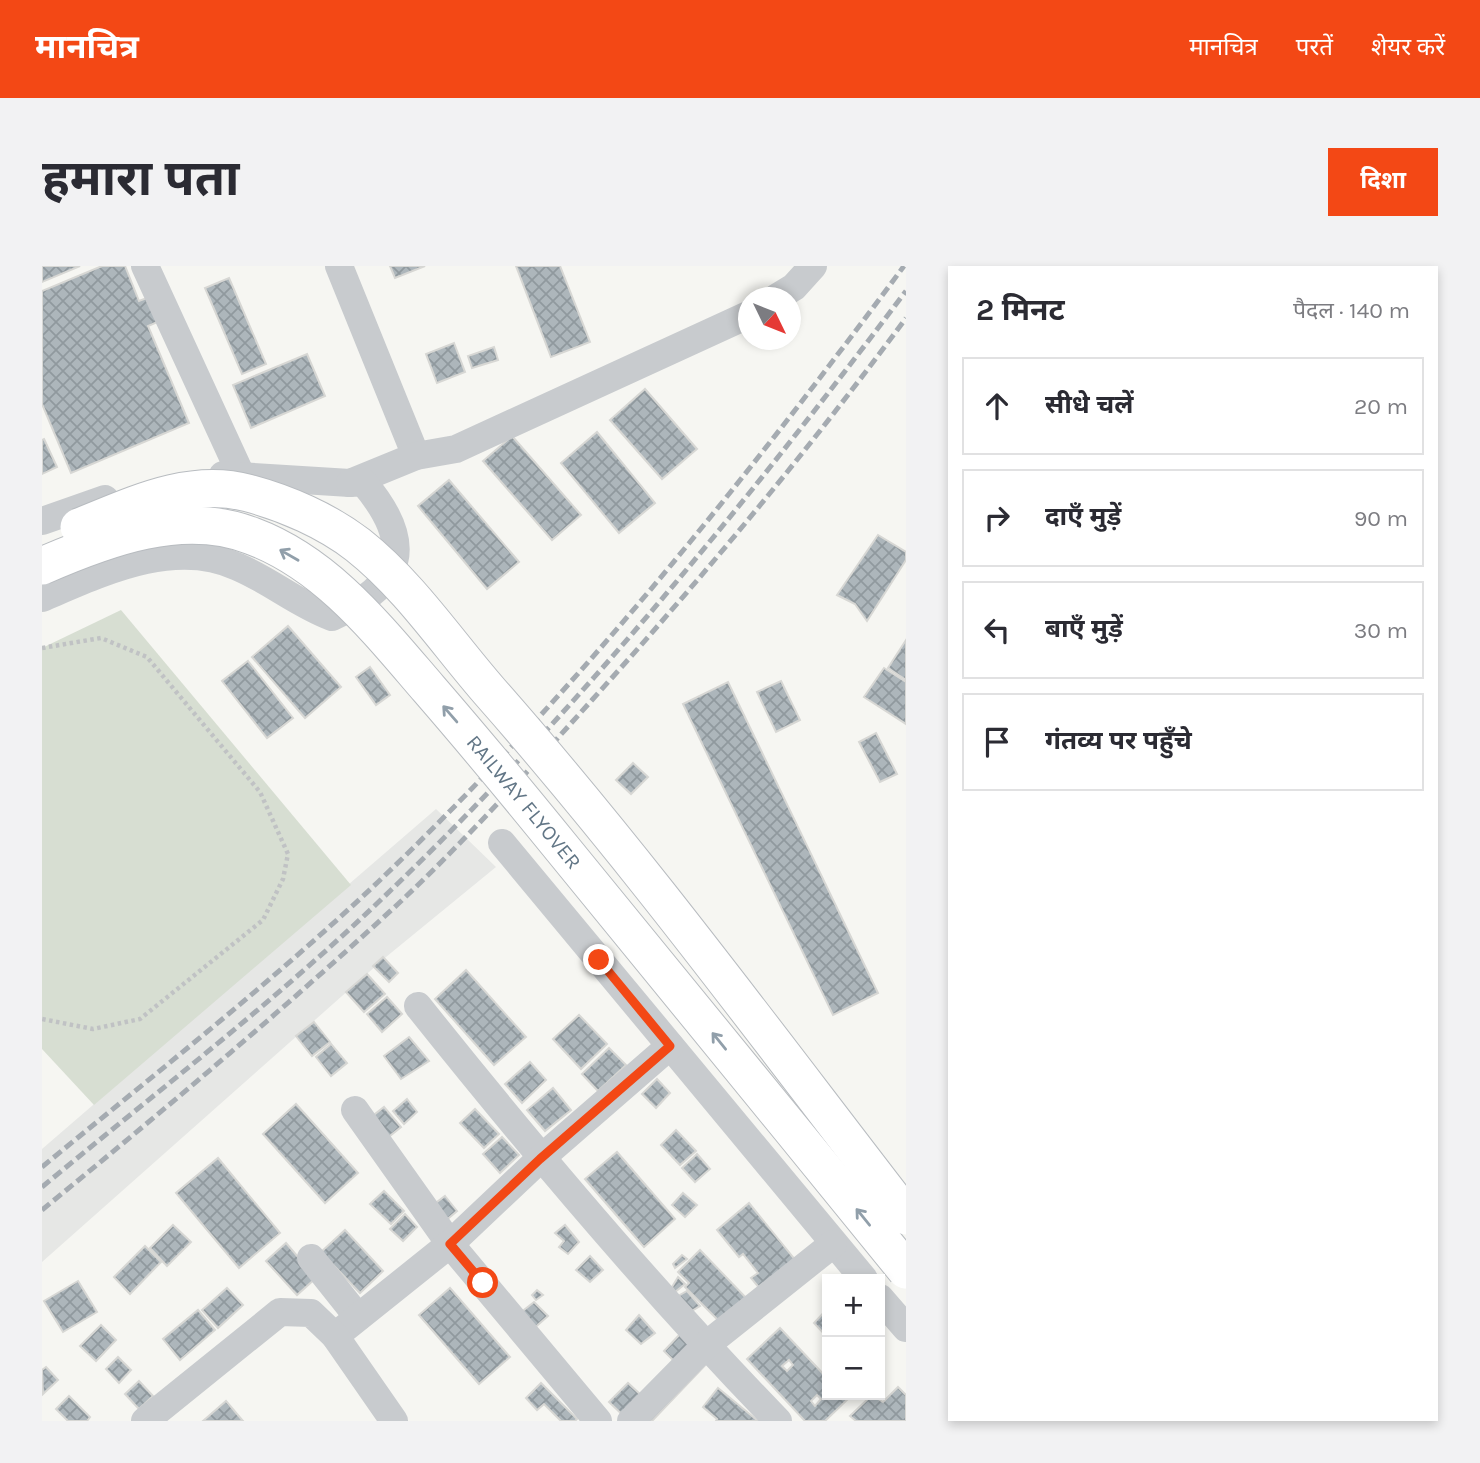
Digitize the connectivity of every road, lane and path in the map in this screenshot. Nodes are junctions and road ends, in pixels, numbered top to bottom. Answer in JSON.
{"nodes":[{"id":1,"x":145,"y":266,"type":"edge"},
{"id":2,"x":339,"y":266,"type":"edge"},
{"id":3,"x":813,"y":266,"type":"edge"},
{"id":4,"x":794,"y":287,"type":"edge"},
{"id":5,"x":738,"y":320,"type":"edge"},
{"id":6,"x":416,"y":456,"type":"junction"},
{"id":7,"x":242,"y":477,"type":"junction"},
{"id":8,"x":350,"y":484,"type":"junction"},
{"id":9,"x":43,"y":524,"type":"edge"},
{"id":10,"x":42,"y":566,"type":"edge"},
{"id":11,"x":42,"y":598,"type":"edge"},
{"id":12,"x":42,"y":648,"type":"edge"},
{"id":13,"x":502,"y":843,"type":"dead end"},
{"id":14,"x":418,"y":1006,"type":"dead end"},
{"id":15,"x":42,"y":1019,"type":"edge"},
{"id":16,"x":670,"y":1046,"type":"junction"},
{"id":17,"x":355,"y":1110,"type":"dead end"},
{"id":18,"x":540,"y":1159,"type":"junction"},
{"id":19,"x":906,"y":1216,"type":"edge"},
{"id":20,"x":450,"y":1244,"type":"junction"},
{"id":21,"x":834,"y":1244,"type":"junction"},
{"id":22,"x":311,"y":1258,"type":"dead end"},
{"id":23,"x":906,"y":1270,"type":"edge"},
{"id":24,"x":860,"y":1274,"type":"edge"},
{"id":25,"x":885,"y":1304,"type":"edge"},
{"id":26,"x":358,"y":1317,"type":"junction"},
{"id":27,"x":906,"y":1328,"type":"edge"},
{"id":28,"x":335,"y":1336,"type":"junction"},
{"id":29,"x":705,"y":1346,"type":"junction"},
{"id":30,"x":145,"y":1421,"type":"edge"},
{"id":31,"x":394,"y":1421,"type":"edge"},
{"id":32,"x":598,"y":1421,"type":"edge"},
{"id":33,"x":631,"y":1421,"type":"edge"},
{"id":34,"x":778,"y":1421,"type":"edge"}],
"edges":[{"from":1,"to":7,"type":"street"},
{"from":2,"to":6,"type":"street"},
{"from":3,"to":4,"type":"street"},
{"from":5,"to":6,"type":"street"},
{"from":6,"to":8,"type":"street"},
{"from":7,"to":8,"type":"street"},
{"from":7,"to":9,"type":"street"},
{"from":8,"to":11,"type":"street"},
{"from":9,"to":19,"type":"main road","name":"RAILWAY FLYOVER","bridge":true},
{"from":23,"to":10,"type":"main road","name":"RAILWAY FLYOVER","one_way":true,"bridge":true},
{"from":12,"to":15,"type":"path"},
{"from":13,"to":16,"type":"street"},
{"from":14,"to":18,"type":"street"},
{"from":16,"to":18,"type":"street"},
{"from":16,"to":21,"type":"street"},
{"from":17,"to":20,"type":"street"},
{"from":18,"to":20,"type":"street"},
{"from":18,"to":29,"type":"street"},
{"from":20,"to":26,"type":"street"},
{"from":20,"to":32,"type":"street"},
{"from":21,"to":24,"type":"street"},
{"from":21,"to":29,"type":"street"},
{"from":22,"to":26,"type":"street"},
{"from":25,"to":27,"type":"street"},
{"from":26,"to":28,"type":"street"},
{"from":28,"to":30,"type":"street"},
{"from":28,"to":31,"type":"street"},
{"from":29,"to":33,"type":"street"},
{"from":29,"to":34,"type":"street"}]}
